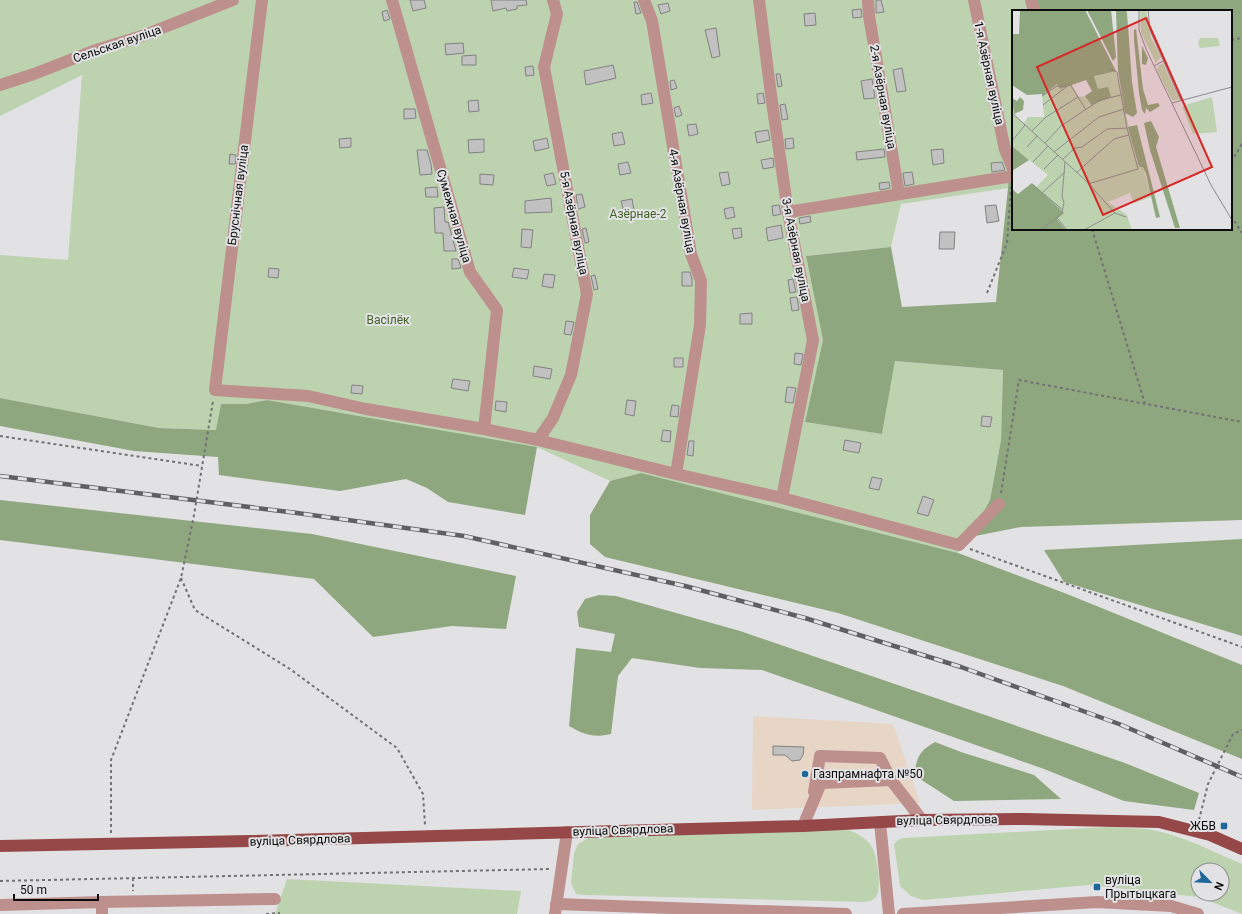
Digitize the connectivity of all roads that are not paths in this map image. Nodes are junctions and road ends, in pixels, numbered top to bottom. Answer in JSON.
{"nodes":[{"id":1,"x":233,"y":0,"type":"edge"},
{"id":2,"x":262,"y":0,"type":"edge"},
{"id":3,"x":392,"y":0,"type":"edge"},
{"id":4,"x":553,"y":0,"type":"edge"},
{"id":5,"x":644,"y":0,"type":"edge"},
{"id":6,"x":759,"y":0,"type":"edge"},
{"id":7,"x":868,"y":0,"type":"edge"},
{"id":8,"x":974,"y":0,"type":"edge"},
{"id":9,"x":1031,"y":0,"type":"edge"},
{"id":10,"x":1034,"y":10,"type":"edge"},
{"id":11,"x":0,"y":85,"type":"edge"},
{"id":12,"x":1012,"y":167,"type":"edge"},
{"id":13,"x":1012,"y":176,"type":"edge"},
{"id":14,"x":899,"y":194,"type":"junction"},
{"id":15,"x":788,"y":212,"type":"junction"},
{"id":16,"x":484,"y":429,"type":"junction"},
{"id":17,"x":538,"y":440,"type":"junction"},
{"id":18,"x":676,"y":474,"type":"junction"},
{"id":19,"x":782,"y":498,"type":"junction"},
{"id":20,"x":999,"y":504,"type":"road end"},
{"id":21,"x":891,"y":780,"type":"junction"},
{"id":22,"x":812,"y":804,"type":"junction"},
{"id":23,"x":922,"y":820,"type":"junction"},
{"id":24,"x":880,"y":822,"type":"junction"},
{"id":25,"x":802,"y":826,"type":"junction"},
{"id":26,"x":567,"y":832,"type":"junction"},
{"id":27,"x":0,"y":846,"type":"edge"},
{"id":28,"x":1242,"y":849,"type":"edge"},
{"id":29,"x":276,"y":899,"type":"dead end"},
{"id":30,"x":102,"y":902,"type":"junction"},
{"id":31,"x":0,"y":905,"type":"edge"},
{"id":32,"x":555,"y":909,"type":"edge"},
{"id":33,"x":1047,"y":909,"type":"edge"},
{"id":34,"x":1132,"y":909,"type":"edge"},
{"id":35,"x":599,"y":910,"type":"edge"},
{"id":36,"x":660,"y":911,"type":"edge"},
{"id":37,"x":691,"y":912,"type":"edge"},
{"id":38,"x":102,"y":914,"type":"edge"},
{"id":39,"x":846,"y":914,"type":"edge"},
{"id":40,"x":888,"y":914,"type":"edge"},
{"id":41,"x":903,"y":914,"type":"edge"},
{"id":42,"x":1198,"y":914,"type":"edge"}],
"edges":[{"from":1,"to":11,"type":"street","name":"Сельская вуліца"},
{"from":2,"to":16,"type":"street","name":"Бруснічная вуліца"},
{"from":3,"to":16,"type":"street","name":"Сумежная вуліца"},
{"from":4,"to":17,"type":"street","name":"5-я Азёрная вуліца"},
{"from":5,"to":18,"type":"street","name":"4-я Азёрная вуліца"},
{"from":6,"to":15,"type":"street","name":"3-я Азёрная вуліца"},
{"from":7,"to":14,"type":"street","name":"2-я Азёрная вуліца"},
{"from":8,"to":12,"type":"street","name":"1-я Азёрная вуліца"},
{"from":9,"to":10,"type":"street"},
{"from":13,"to":14,"type":"street"},
{"from":14,"to":15,"type":"street"},
{"from":15,"to":19,"type":"street","name":"3-я Азёрная вуліца"},
{"from":16,"to":17,"type":"street"},
{"from":17,"to":18,"type":"street"},
{"from":18,"to":19,"type":"street"},
{"from":19,"to":20,"type":"street"},
{"from":21,"to":22,"type":"street"},
{"from":21,"to":22,"type":"street"},
{"from":21,"to":23,"type":"street"},
{"from":22,"to":25,"type":"street"},
{"from":23,"to":24,"type":"main road","name":"вуліца Свярдлова"},
{"from":23,"to":28,"type":"main road","name":"вуліца Свярдлова"},
{"from":24,"to":25,"type":"main road","name":"вуліца Свярдлова"},
{"from":24,"to":40,"type":"street"},
{"from":25,"to":26,"type":"main road","name":"вуліца Свярдлова"},
{"from":26,"to":27,"type":"main road","name":"вуліца Свярдлова"},
{"from":26,"to":32,"type":"street"},
{"from":29,"to":30,"type":"street"},
{"from":30,"to":31,"type":"street"},
{"from":30,"to":38,"type":"street"},
{"from":32,"to":35,"type":"street"},
{"from":33,"to":34,"type":"street"},
{"from":33,"to":41,"type":"street"},
{"from":34,"to":42,"type":"street"},
{"from":35,"to":36,"type":"street"},
{"from":36,"to":37,"type":"street"},
{"from":37,"to":39,"type":"street"}]}
